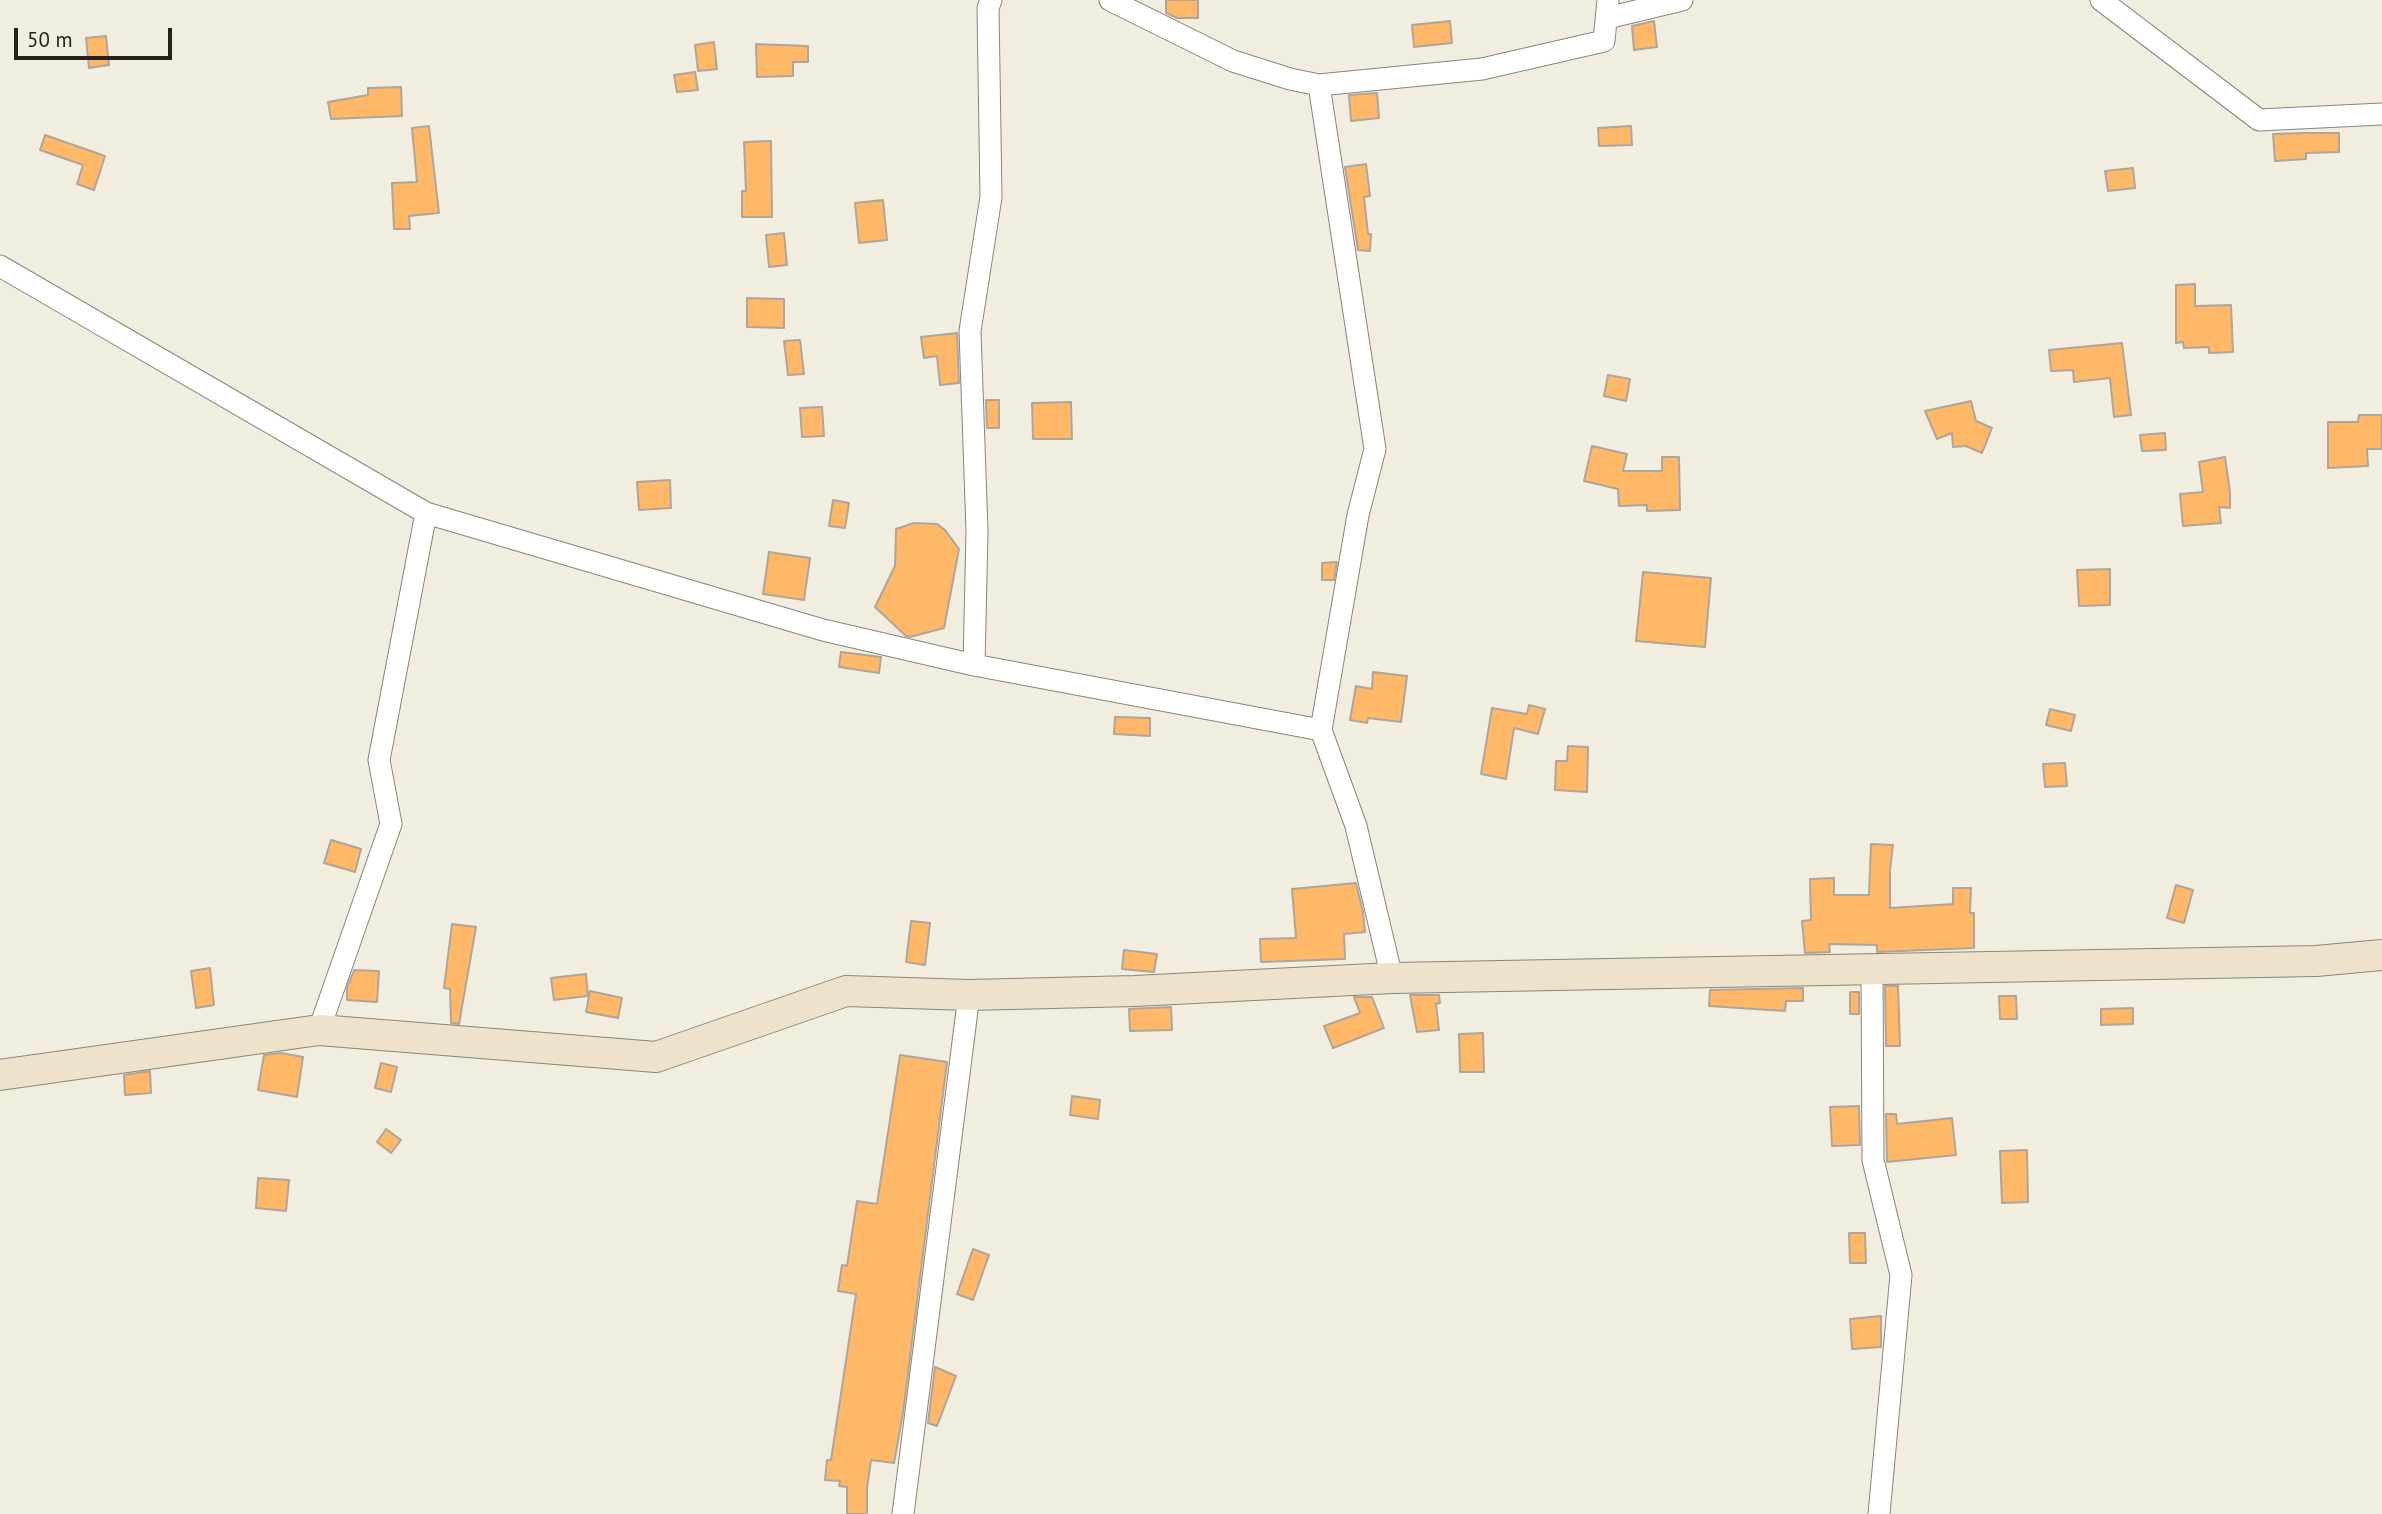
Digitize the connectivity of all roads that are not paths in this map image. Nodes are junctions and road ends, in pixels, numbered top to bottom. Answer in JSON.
{"nodes":[{"id":1,"x":991,"y":0,"type":"edge"},
{"id":2,"x":1110,"y":0,"type":"edge"},
{"id":3,"x":1682,"y":0,"type":"edge"},
{"id":4,"x":2101,"y":0,"type":"edge"},
{"id":5,"x":1608,"y":9,"type":"edge"},
{"id":6,"x":1319,"y":85,"type":"junction"},
{"id":7,"x":2382,"y":114,"type":"edge"},
{"id":8,"x":0,"y":266,"type":"edge"},
{"id":9,"x":426,"y":513,"type":"junction"},
{"id":10,"x":974,"y":665,"type":"junction"},
{"id":11,"x":1321,"y":730,"type":"junction"},
{"id":12,"x":2382,"y":955,"type":"edge"},
{"id":13,"x":1872,"y":968,"type":"junction"},
{"id":14,"x":1392,"y":978,"type":"junction"},
{"id":15,"x":969,"y":995,"type":"junction"},
{"id":16,"x":319,"y":1030,"type":"junction"},
{"id":17,"x":0,"y":1075,"type":"edge"},
{"id":18,"x":903,"y":1514,"type":"edge"},
{"id":19,"x":1879,"y":1514,"type":"edge"}],
"edges":[{"from":1,"to":10,"type":"street"},
{"from":2,"to":6,"type":"street"},
{"from":3,"to":5,"type":"street"},
{"from":4,"to":7,"type":"street"},
{"from":5,"to":6,"type":"street"},
{"from":6,"to":11,"type":"street"},
{"from":8,"to":9,"type":"street"},
{"from":9,"to":10,"type":"street"},
{"from":9,"to":16,"type":"street"},
{"from":10,"to":11,"type":"street"},
{"from":11,"to":14,"type":"street"},
{"from":12,"to":13,"type":"street"},
{"from":13,"to":14,"type":"street"},
{"from":13,"to":19,"type":"street"},
{"from":14,"to":15,"type":"street"},
{"from":15,"to":16,"type":"street"},
{"from":15,"to":18,"type":"street"},
{"from":16,"to":17,"type":"street"}]}
